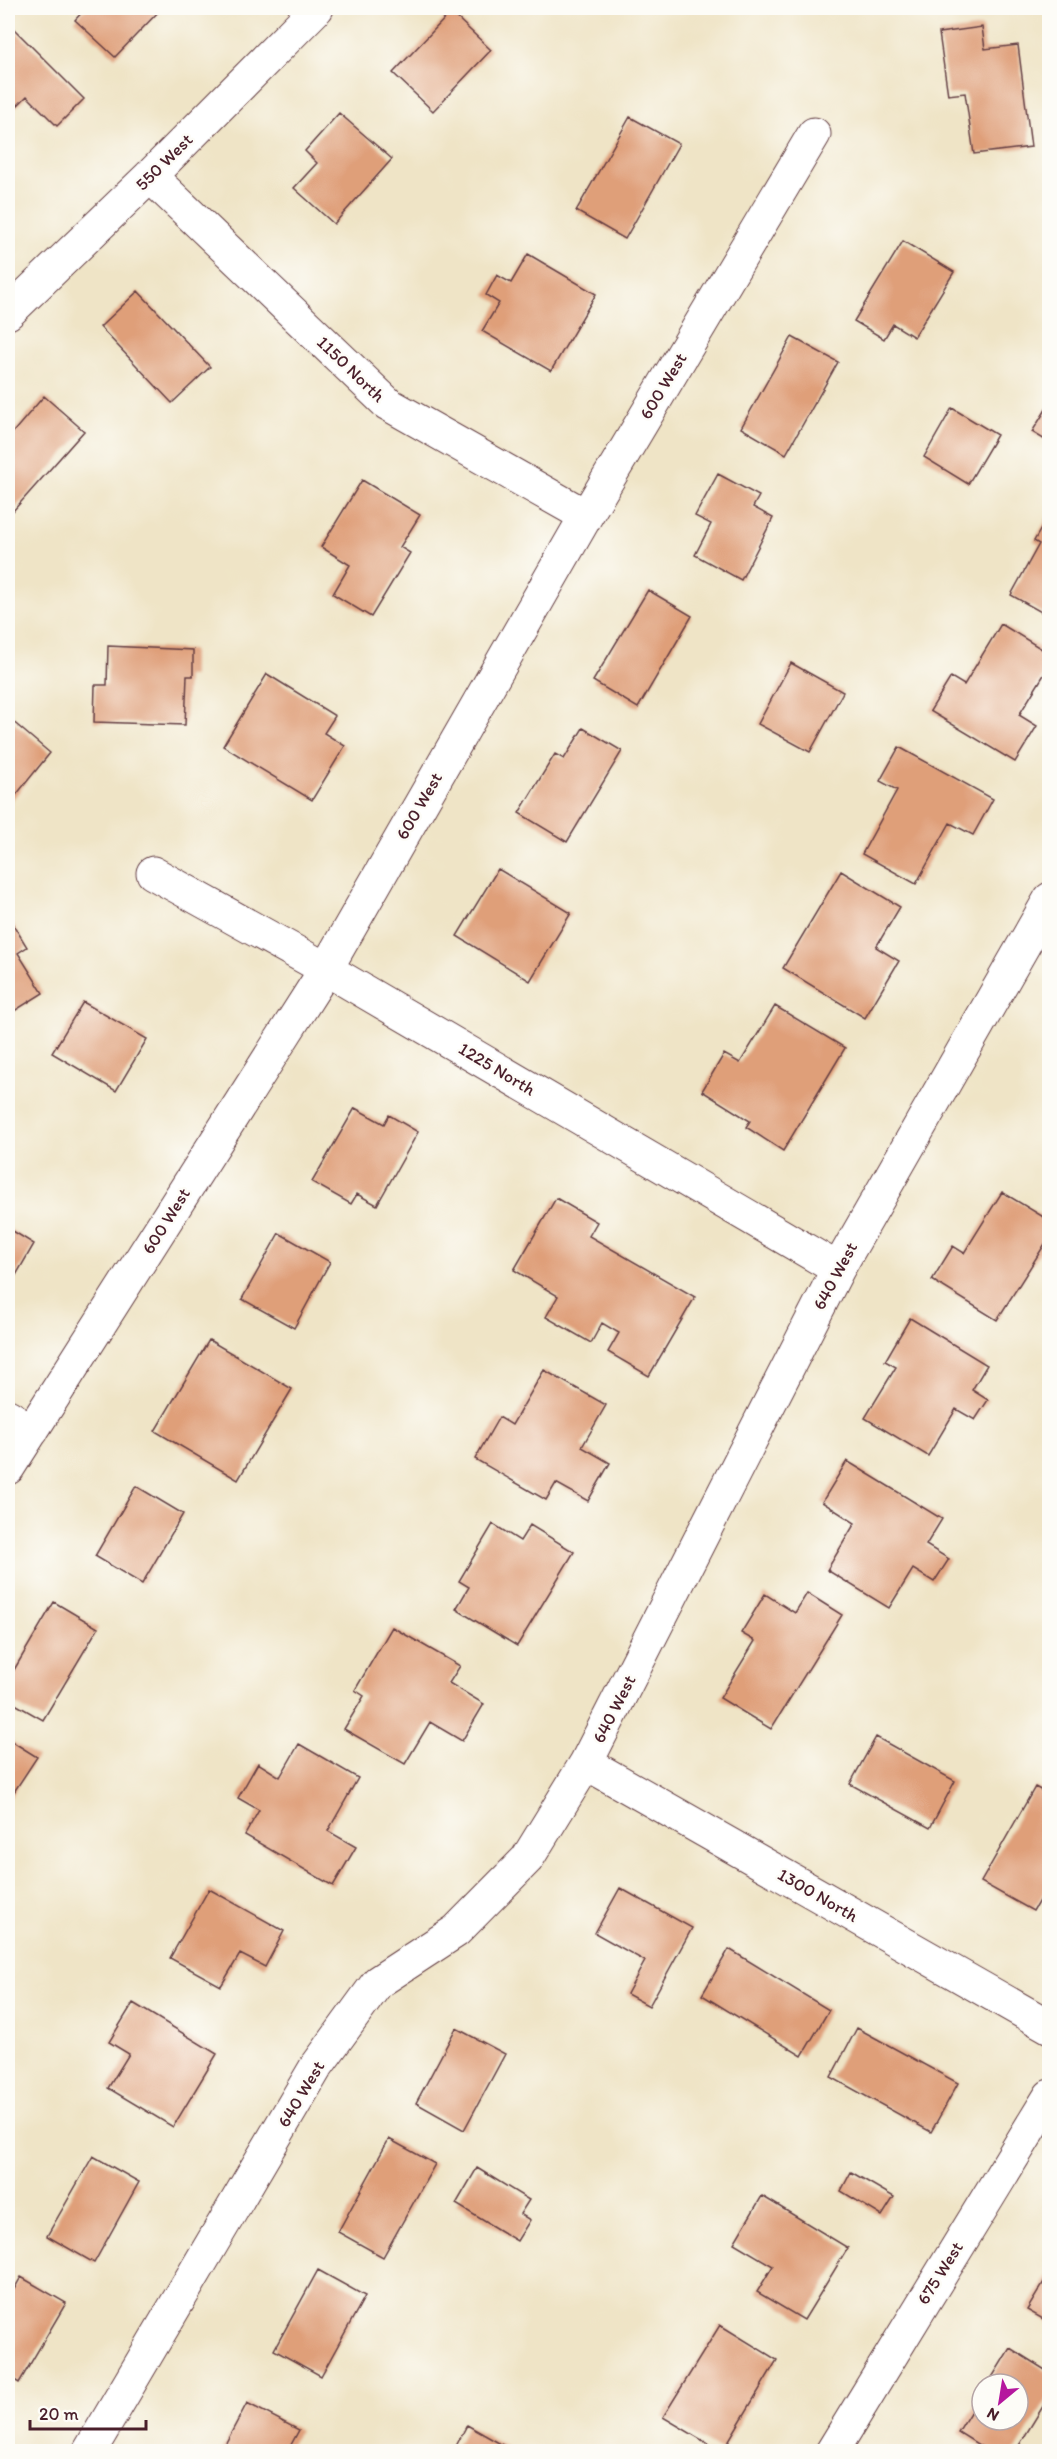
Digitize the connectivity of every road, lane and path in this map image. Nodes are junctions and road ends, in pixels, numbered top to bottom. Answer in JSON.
{"nodes":[{"id":1,"x":317,"y":8,"type":"edge"},
{"id":2,"x":814,"y":134,"type":"dead end"},
{"id":3,"x":150,"y":176,"type":"junction"},
{"id":4,"x":8,"y":313,"type":"edge"},
{"id":5,"x":586,"y":516,"type":"junction"},
{"id":6,"x":153,"y":873,"type":"dead end"},
{"id":7,"x":1050,"y":899,"type":"edge"},
{"id":8,"x":326,"y":969,"type":"junction"},
{"id":9,"x":838,"y":1269,"type":"junction"},
{"id":10,"x":20,"y":1424,"type":"edge"},
{"id":11,"x":8,"y":1468,"type":"edge"},
{"id":12,"x":586,"y":1762,"type":"junction"},
{"id":13,"x":1050,"y":2027,"type":"edge"},
{"id":14,"x":1050,"y":2096,"type":"edge"},
{"id":15,"x":89,"y":2451,"type":"edge"},
{"id":16,"x":832,"y":2451,"type":"edge"}],
"edges":[{"from":1,"to":3,"type":"street","name":"550 West"},
{"from":2,"to":5,"type":"street","name":"600 West"},
{"from":3,"to":4,"type":"street","name":"550 West"},
{"from":3,"to":5,"type":"street","name":"1150 North"},
{"from":5,"to":8,"type":"street","name":"600 West"},
{"from":6,"to":8,"type":"street","name":"1225 North"},
{"from":7,"to":9,"type":"street","name":"640 West"},
{"from":8,"to":9,"type":"street","name":"1225 North"},
{"from":8,"to":10,"type":"street","name":"600 West"},
{"from":9,"to":12,"type":"street","name":"640 West"},
{"from":10,"to":11,"type":"street","name":"600 West"},
{"from":12,"to":13,"type":"street","name":"1300 North"},
{"from":12,"to":15,"type":"street","name":"640 West"},
{"from":14,"to":16,"type":"street","name":"675 West"}]}
